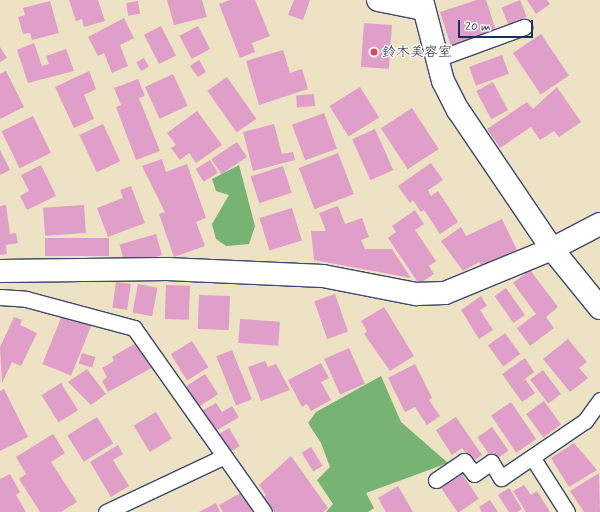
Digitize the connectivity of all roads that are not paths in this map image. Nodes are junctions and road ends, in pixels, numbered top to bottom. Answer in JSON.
{"nodes":[{"id":1,"x":378,"y":0,"type":"edge"},
{"id":2,"x":422,"y":5,"type":"edge"},
{"id":3,"x":524,"y":27,"type":"dead end"},
{"id":4,"x":437,"y":58,"type":"junction"},
{"id":5,"x":600,"y":224,"type":"edge"},
{"id":6,"x":552,"y":249,"type":"junction"},
{"id":7,"x":0,"y":271,"type":"edge"},
{"id":8,"x":0,"y":297,"type":"edge"},
{"id":9,"x":600,"y":308,"type":"edge"},
{"id":10,"x":600,"y":400,"type":"edge"},
{"id":11,"x":223,"y":457,"type":"junction"},
{"id":12,"x":532,"y":457,"type":"junction"},
{"id":13,"x":436,"y":480,"type":"dead end"},
{"id":14,"x":106,"y":512,"type":"edge"},
{"id":15,"x":264,"y":512,"type":"edge"},
{"id":16,"x":567,"y":512,"type":"edge"}],
"edges":[{"from":1,"to":2,"type":"street"},
{"from":2,"to":4,"type":"street"},
{"from":3,"to":4,"type":"lane"},
{"from":4,"to":6,"type":"street"},
{"from":5,"to":6,"type":"street"},
{"from":6,"to":7,"type":"street"},
{"from":6,"to":9,"type":"street"},
{"from":8,"to":11,"type":"lane"},
{"from":10,"to":12,"type":"lane"},
{"from":11,"to":14,"type":"lane"},
{"from":11,"to":15,"type":"lane"},
{"from":12,"to":13,"type":"lane"},
{"from":12,"to":16,"type":"lane"}]}
